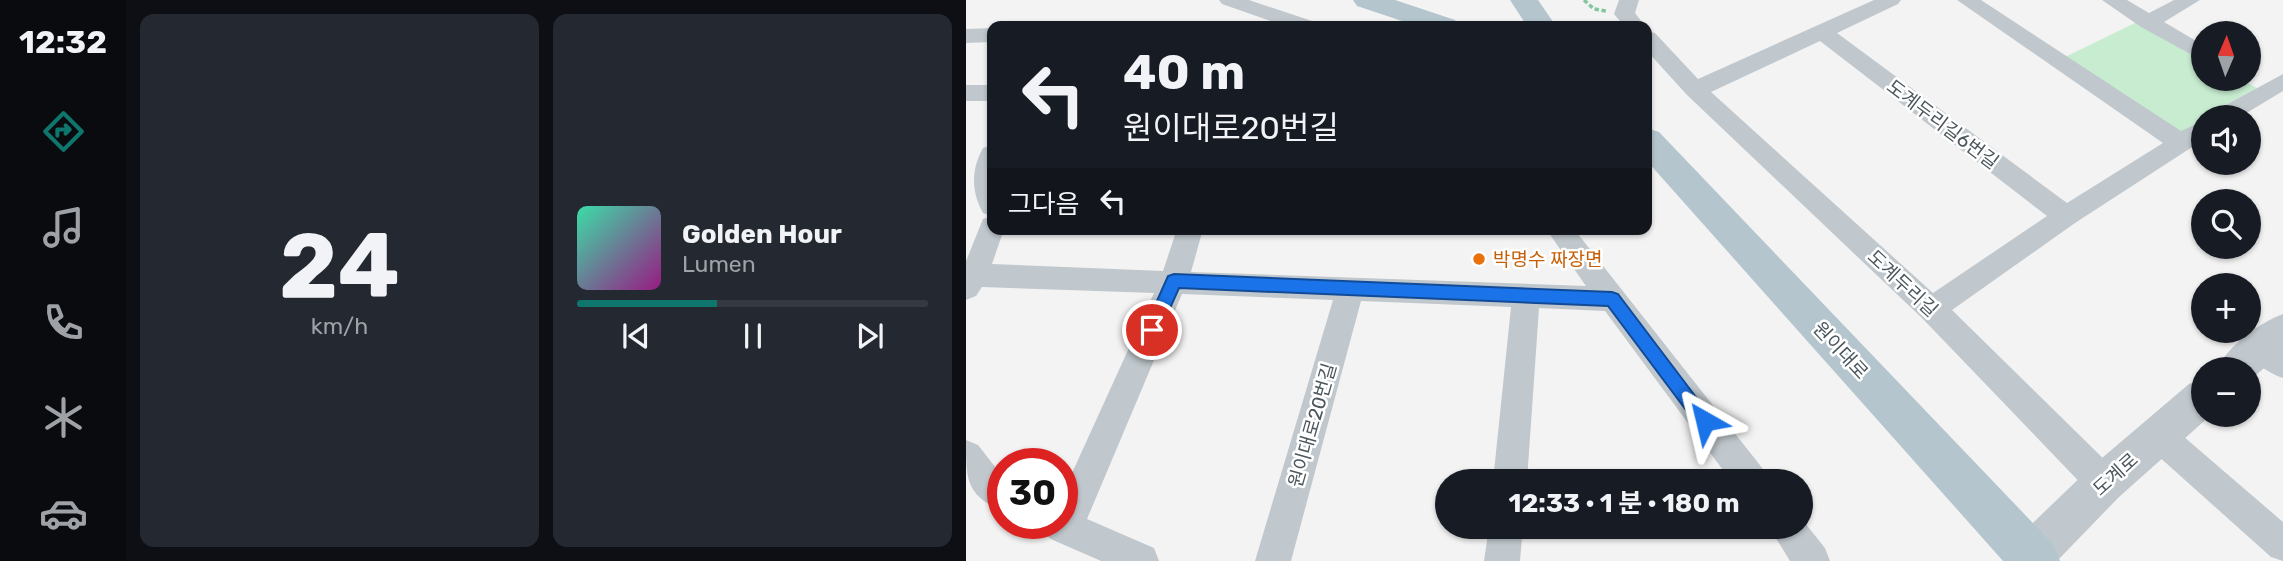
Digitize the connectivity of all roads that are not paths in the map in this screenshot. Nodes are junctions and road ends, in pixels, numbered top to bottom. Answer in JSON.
{"nodes":[{"id":1,"x":1229,"y":0,"type":"edge"},
{"id":2,"x":1367,"y":0,"type":"edge"},
{"id":3,"x":1524,"y":0,"type":"edge"},
{"id":4,"x":1542,"y":0,"type":"edge"},
{"id":5,"x":1629,"y":0,"type":"edge"},
{"id":6,"x":1891,"y":0,"type":"edge"},
{"id":7,"x":1967,"y":0,"type":"edge"},
{"id":8,"x":2112,"y":0,"type":"edge"},
{"id":9,"x":2190,"y":0,"type":"edge"},
{"id":10,"x":1273,"y":21,"type":"edge"},
{"id":11,"x":1430,"y":21,"type":"edge"},
{"id":12,"x":1538,"y":21,"type":"edge"},
{"id":13,"x":1555,"y":21,"type":"edge"},
{"id":14,"x":1630,"y":21,"type":"edge"},
{"id":15,"x":2148,"y":22,"type":"junction"},
{"id":16,"x":1820,"y":32,"type":"junction"},
{"id":17,"x":987,"y":35,"type":"edge"},
{"id":18,"x":966,"y":36,"type":"edge"},
{"id":19,"x":1652,"y":43,"type":"edge"},
{"id":20,"x":2191,"y":47,"type":"edge"},
{"id":21,"x":2261,"y":85,"type":"edge"},
{"id":22,"x":1695,"y":90,"type":"junction"},
{"id":23,"x":2278,"y":91,"type":"edge"},
{"id":24,"x":966,"y":93,"type":"edge"},
{"id":25,"x":987,"y":93,"type":"edge"},
{"id":26,"x":2248,"y":105,"type":"edge"},
{"id":27,"x":2191,"y":136,"type":"edge"},
{"id":28,"x":2180,"y":142,"type":"junction"},
{"id":29,"x":1652,"y":145,"type":"edge"},
{"id":30,"x":2066,"y":216,"type":"junction"},
{"id":31,"x":989,"y":235,"type":"edge"},
{"id":32,"x":1188,"y":235,"type":"edge"},
{"id":33,"x":1564,"y":235,"type":"edge"},
{"id":34,"x":1174,"y":281,"type":"junction"},
{"id":35,"x":971,"y":282,"type":"edge"},
{"id":36,"x":1350,"y":289,"type":"junction"},
{"id":37,"x":1526,"y":297,"type":"junction"},
{"id":38,"x":1612,"y":299,"type":"junction"},
{"id":39,"x":1932,"y":309,"type":"junction"},
{"id":40,"x":2191,"y":407,"type":"edge"},
{"id":41,"x":2158,"y":436,"type":"junction"},
{"id":42,"x":966,"y":456,"type":"edge"},
{"id":43,"x":1511,"y":469,"type":"edge"},
{"id":44,"x":1742,"y":469,"type":"edge"},
{"id":45,"x":2104,"y":483,"type":"junction"},
{"id":46,"x":987,"y":487,"type":"edge"},
{"id":47,"x":1078,"y":488,"type":"edge"},
{"id":48,"x":1078,"y":533,"type":"edge"},
{"id":49,"x":1505,"y":539,"type":"edge"},
{"id":50,"x":1795,"y":539,"type":"edge"},
{"id":51,"x":2283,"y":545,"type":"edge"},
{"id":52,"x":2030,"y":559,"type":"edge"},
{"id":53,"x":1141,"y":561,"type":"edge"},
{"id":54,"x":1273,"y":561,"type":"edge"},
{"id":55,"x":1502,"y":561,"type":"edge"},
{"id":56,"x":1812,"y":561,"type":"edge"}],
"edges":[{"from":1,"to":10,"type":"street"},
{"from":2,"to":11,"type":"main road"},
{"from":3,"to":12,"type":"main road"},
{"from":4,"to":13,"type":"main road"},
{"from":5,"to":14,"type":"street"},
{"from":6,"to":16,"type":"street"},
{"from":7,"to":28,"type":"street"},
{"from":8,"to":15,"type":"street"},
{"from":9,"to":15,"type":"street"},
{"from":15,"to":20,"type":"street"},
{"from":16,"to":22,"type":"street"},
{"from":16,"to":30,"type":"street","name":"도계두리길6번길"},
{"from":17,"to":18,"type":"street"},
{"from":19,"to":22,"type":"street","name":"도계두리길"},
{"from":21,"to":23,"type":"street"},
{"from":22,"to":39,"type":"street","name":"도계두리길"},
{"from":23,"to":26,"type":"street"},
{"from":24,"to":25,"type":"street"},
{"from":27,"to":28,"type":"street"},
{"from":28,"to":30,"type":"street"},
{"from":29,"to":52,"type":"main road","name":"원이대로"},
{"from":30,"to":39,"type":"street"},
{"from":31,"to":35,"type":"street"},
{"from":32,"to":34,"type":"street"},
{"from":33,"to":38,"type":"street"},
{"from":34,"to":35,"type":"street"},
{"from":34,"to":36,"type":"street"},
{"from":34,"to":47,"type":"street"},
{"from":36,"to":37,"type":"street"},
{"from":36,"to":54,"type":"street","name":"원이대로20번길"},
{"from":37,"to":38,"type":"street"},
{"from":37,"to":43,"type":"street"},
{"from":38,"to":44,"type":"street"},
{"from":39,"to":45,"type":"street","name":"도계두리길"},
{"from":40,"to":41,"type":"street","name":"도계로"},
{"from":41,"to":45,"type":"street","name":"도계로"},
{"from":41,"to":51,"type":"street"},
{"from":42,"to":46,"type":"street"},
{"from":45,"to":52,"type":"street","name":"도계로"},
{"from":48,"to":53,"type":"street"},
{"from":49,"to":55,"type":"street"},
{"from":50,"to":56,"type":"street"}]}
